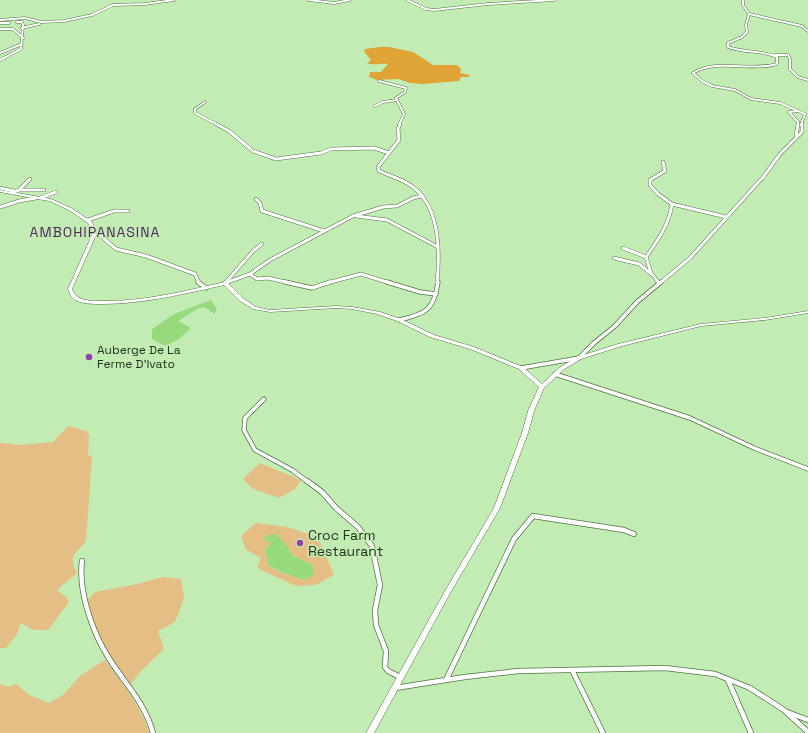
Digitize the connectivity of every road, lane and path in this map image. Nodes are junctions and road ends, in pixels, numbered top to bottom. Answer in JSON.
{"nodes":[{"id":1,"x":174,"y":0,"type":"edge"},
{"id":2,"x":309,"y":0,"type":"edge"},
{"id":3,"x":350,"y":0,"type":"edge"},
{"id":4,"x":407,"y":0,"type":"edge"},
{"id":5,"x":554,"y":0,"type":"edge"},
{"id":6,"x":743,"y":0,"type":"edge"},
{"id":7,"x":749,"y":14,"type":"junction"},
{"id":8,"x":0,"y":21,"type":"edge"},
{"id":9,"x":50,"y":23,"type":"junction"},
{"id":10,"x":22,"y":28,"type":"junction"},
{"id":11,"x":0,"y":30,"type":"edge"},
{"id":12,"x":808,"y":31,"type":"edge"},
{"id":13,"x":23,"y":38,"type":"junction"},
{"id":14,"x":22,"y":44,"type":"junction"},
{"id":15,"x":0,"y":53,"type":"edge"},
{"id":16,"x":774,"y":55,"type":"junction"},
{"id":17,"x":0,"y":60,"type":"edge"},
{"id":18,"x":808,"y":80,"type":"edge"},
{"id":19,"x":379,"y":81,"type":"dead end"},
{"id":20,"x":397,"y":100,"type":"junction"},
{"id":21,"x":205,"y":102,"type":"dead end"},
{"id":22,"x":375,"y":106,"type":"dead end"},
{"id":23,"x":801,"y":111,"type":"junction"},
{"id":24,"x":795,"y":138,"type":"junction"},
{"id":25,"x":389,"y":153,"type":"junction"},
{"id":26,"x":663,"y":162,"type":"dead end"},
{"id":27,"x":30,"y":178,"type":"dead end"},
{"id":28,"x":0,"y":188,"type":"edge"},
{"id":29,"x":19,"y":190,"type":"junction"},
{"id":30,"x":44,"y":190,"type":"dead end"},
{"id":31,"x":0,"y":191,"type":"edge"},
{"id":32,"x":13,"y":192,"type":"junction"},
{"id":33,"x":56,"y":192,"type":"dead end"},
{"id":34,"x":422,"y":196,"type":"junction"},
{"id":35,"x":38,"y":198,"type":"junction"},
{"id":36,"x":256,"y":199,"type":"dead end"},
{"id":37,"x":672,"y":204,"type":"junction"},
{"id":38,"x":0,"y":207,"type":"edge"},
{"id":39,"x":128,"y":211,"type":"dead end"},
{"id":40,"x":353,"y":216,"type":"junction"},
{"id":41,"x":726,"y":217,"type":"junction"},
{"id":42,"x":88,"y":220,"type":"junction"},
{"id":43,"x":324,"y":231,"type":"junction"},
{"id":44,"x":94,"y":234,"type":"junction"},
{"id":45,"x":262,"y":244,"type":"dead end"},
{"id":46,"x":438,"y":247,"type":"junction"},
{"id":47,"x":623,"y":248,"type":"dead end"},
{"id":48,"x":646,"y":257,"type":"junction"},
{"id":49,"x":614,"y":258,"type":"dead end"},
{"id":50,"x":651,"y":273,"type":"junction"},
{"id":51,"x":250,"y":274,"type":"junction"},
{"id":52,"x":225,"y":283,"type":"junction"},
{"id":53,"x":659,"y":283,"type":"junction"},
{"id":54,"x":206,"y":288,"type":"junction"},
{"id":55,"x":436,"y":294,"type":"junction"},
{"id":56,"x":808,"y":312,"type":"edge"},
{"id":57,"x":399,"y":320,"type":"junction"},
{"id":58,"x":580,"y":358,"type":"junction"},
{"id":59,"x":521,"y":368,"type":"junction"},
{"id":60,"x":555,"y":374,"type":"junction"},
{"id":61,"x":542,"y":387,"type":"junction"},
{"id":62,"x":264,"y":399,"type":"dead end"},
{"id":63,"x":808,"y":468,"type":"edge"},
{"id":64,"x":634,"y":534,"type":"dead end"},
{"id":65,"x":82,"y":561,"type":"dead end"},
{"id":66,"x":572,"y":670,"type":"junction"},
{"id":67,"x":400,"y":677,"type":"junction"},
{"id":68,"x":446,"y":680,"type":"junction"},
{"id":69,"x":728,"y":680,"type":"junction"},
{"id":70,"x":395,"y":688,"type":"junction"},
{"id":71,"x":784,"y":710,"type":"junction"},
{"id":72,"x":808,"y":720,"type":"edge"},
{"id":73,"x":808,"y":732,"type":"edge"},
{"id":74,"x":153,"y":733,"type":"edge"},
{"id":75,"x":370,"y":733,"type":"edge"},
{"id":76,"x":603,"y":733,"type":"edge"},
{"id":77,"x":751,"y":733,"type":"edge"}],
"edges":[{"from":1,"to":9,"type":"street"},
{"from":2,"to":3,"type":"street"},
{"from":4,"to":5,"type":"street"},
{"from":6,"to":7,"type":"street"},
{"from":7,"to":12,"type":"street"},
{"from":7,"to":16,"type":"street"},
{"from":8,"to":9,"type":"street"},
{"from":8,"to":10,"type":"street"},
{"from":9,"to":10,"type":"street"},
{"from":10,"to":13,"type":"street"},
{"from":11,"to":13,"type":"street"},
{"from":13,"to":14,"type":"street"},
{"from":14,"to":15,"type":"street"},
{"from":14,"to":17,"type":"street"},
{"from":16,"to":18,"type":"street"},
{"from":16,"to":23,"type":"street"},
{"from":19,"to":20,"type":"street"},
{"from":20,"to":22,"type":"street"},
{"from":20,"to":25,"type":"street"},
{"from":21,"to":25,"type":"street"},
{"from":23,"to":24,"type":"street"},
{"from":23,"to":24,"type":"street"},
{"from":24,"to":41,"type":"street"},
{"from":25,"to":34,"type":"street"},
{"from":26,"to":37,"type":"street"},
{"from":27,"to":29,"type":"street"},
{"from":28,"to":32,"type":"street"},
{"from":29,"to":30,"type":"street"},
{"from":29,"to":32,"type":"street"},
{"from":31,"to":32,"type":"street"},
{"from":32,"to":35,"type":"street"},
{"from":33,"to":35,"type":"street"},
{"from":34,"to":40,"type":"street"},
{"from":34,"to":46,"type":"street"},
{"from":35,"to":38,"type":"street"},
{"from":35,"to":42,"type":"street"},
{"from":36,"to":43,"type":"street"},
{"from":37,"to":41,"type":"street"},
{"from":37,"to":48,"type":"street"},
{"from":39,"to":42,"type":"street"},
{"from":40,"to":43,"type":"street"},
{"from":40,"to":46,"type":"street"},
{"from":41,"to":53,"type":"street"},
{"from":42,"to":44,"type":"street"},
{"from":43,"to":51,"type":"street"},
{"from":44,"to":54,"type":"street"},
{"from":44,"to":54,"type":"street"},
{"from":45,"to":52,"type":"street"},
{"from":46,"to":55,"type":"street"},
{"from":47,"to":48,"type":"street"},
{"from":48,"to":50,"type":"street"},
{"from":49,"to":50,"type":"street"},
{"from":50,"to":53,"type":"street"},
{"from":51,"to":52,"type":"street"},
{"from":51,"to":55,"type":"street"},
{"from":52,"to":54,"type":"street"},
{"from":52,"to":57,"type":"street"},
{"from":53,"to":58,"type":"street"},
{"from":55,"to":57,"type":"street"},
{"from":56,"to":58,"type":"street"},
{"from":57,"to":59,"type":"street"},
{"from":58,"to":59,"type":"street"},
{"from":58,"to":60,"type":"street"},
{"from":59,"to":61,"type":"street"},
{"from":60,"to":61,"type":"street"},
{"from":60,"to":63,"type":"street"},
{"from":61,"to":67,"type":"street"},
{"from":62,"to":67,"type":"street"},
{"from":64,"to":68,"type":"street"},
{"from":65,"to":74,"type":"street"},
{"from":66,"to":68,"type":"street"},
{"from":66,"to":69,"type":"street"},
{"from":66,"to":76,"type":"street"},
{"from":67,"to":70,"type":"street"},
{"from":68,"to":70,"type":"street"},
{"from":69,"to":71,"type":"street"},
{"from":69,"to":77,"type":"street"},
{"from":70,"to":75,"type":"street"},
{"from":71,"to":72,"type":"street"},
{"from":71,"to":73,"type":"street"}]}
